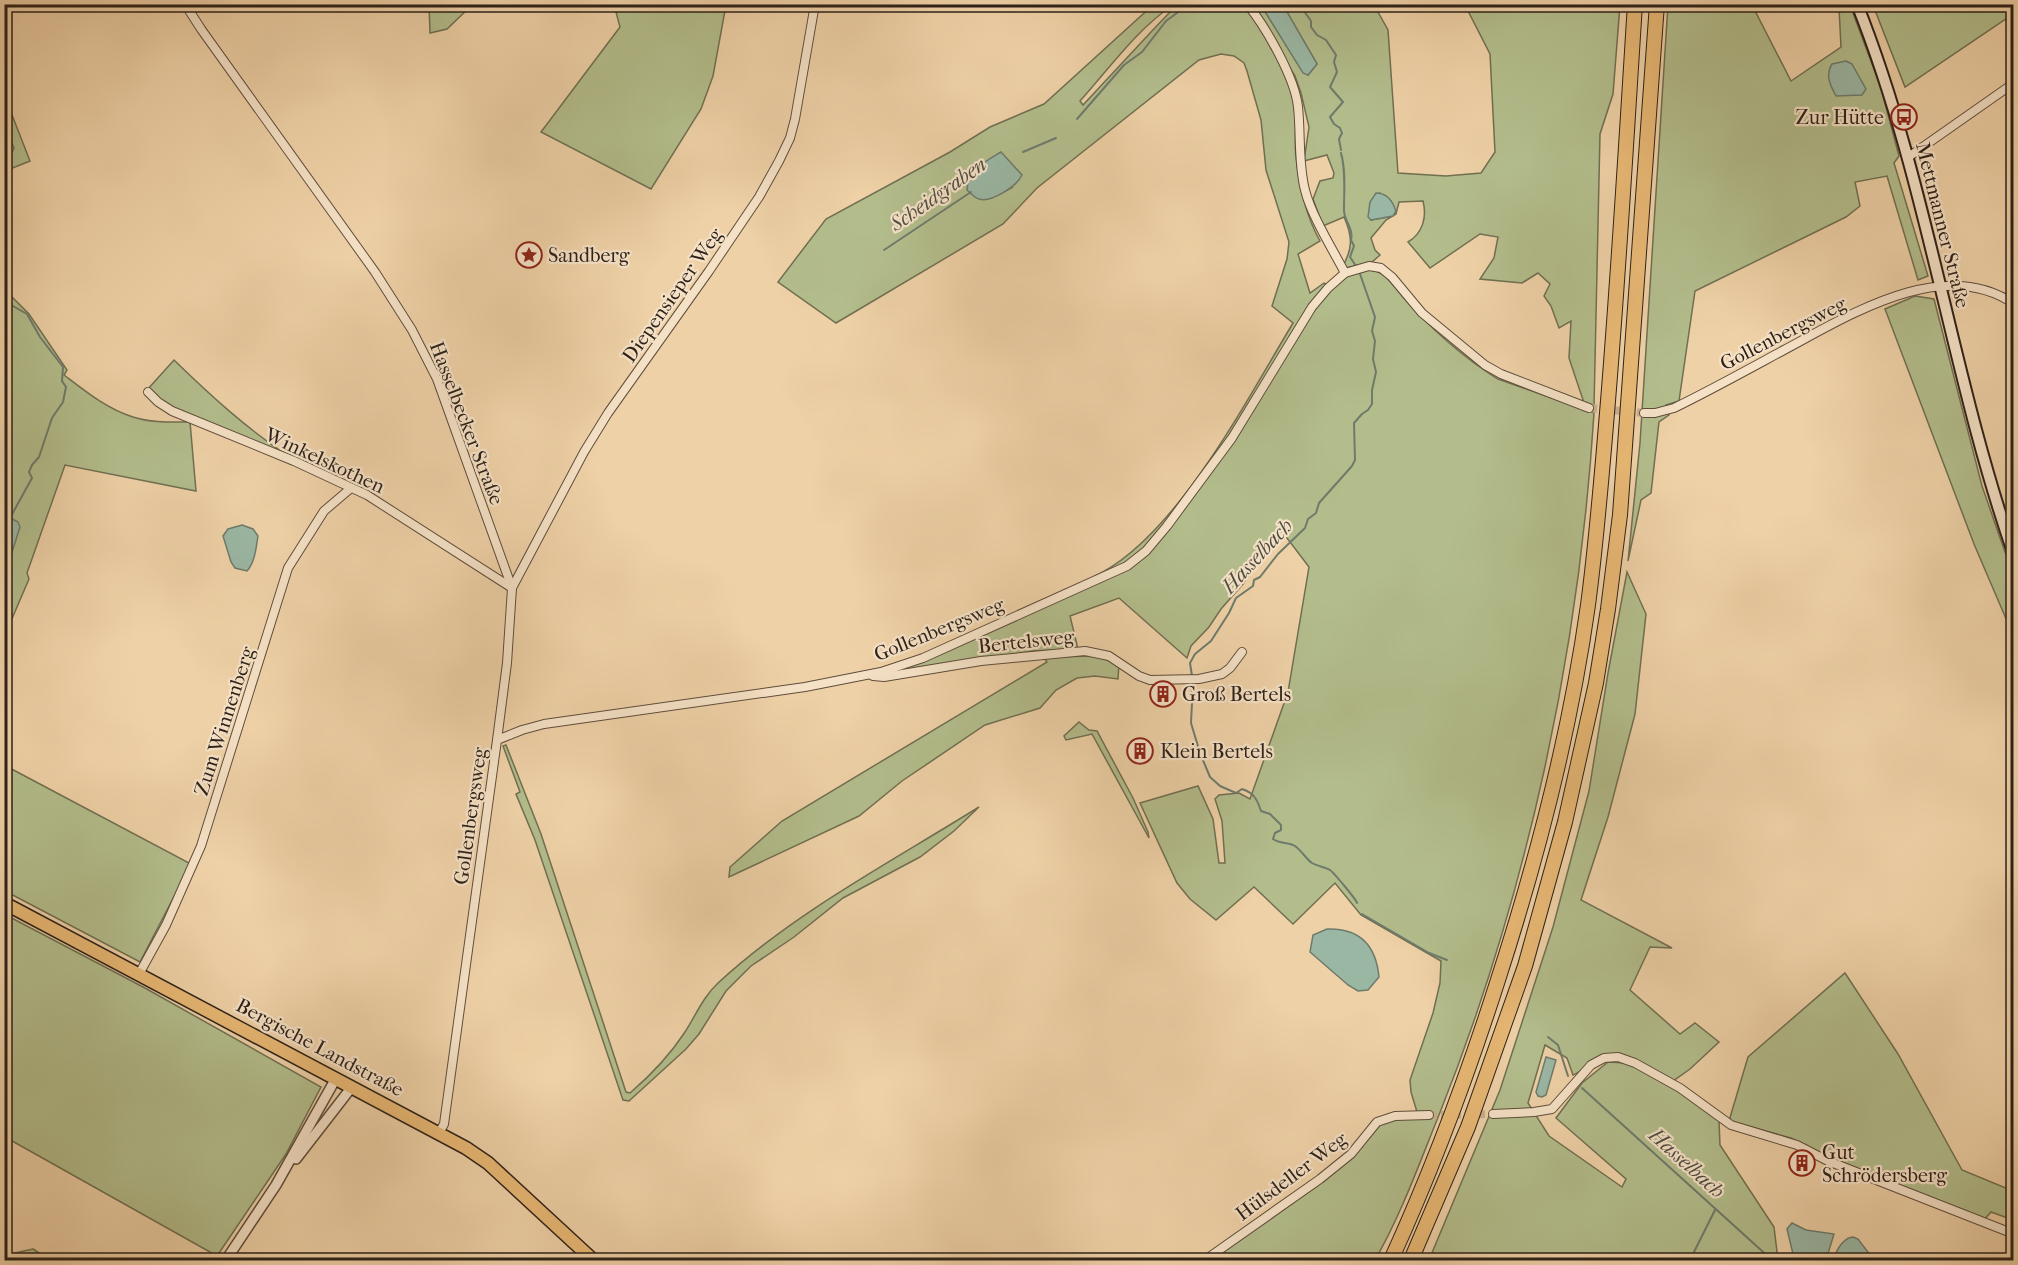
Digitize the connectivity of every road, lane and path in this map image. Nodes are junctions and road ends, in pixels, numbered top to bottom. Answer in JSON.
{"nodes":[{"id":1,"x":185,"y":4,"type":"edge"},
{"id":2,"x":815,"y":4,"type":"edge"},
{"id":3,"x":1247,"y":4,"type":"edge"},
{"id":4,"x":1635,"y":4,"type":"edge"},
{"id":5,"x":1657,"y":4,"type":"edge"},
{"id":6,"x":1857,"y":4,"type":"edge"},
{"id":7,"x":2013,"y":83,"type":"edge"},
{"id":8,"x":1907,"y":158,"type":"junction"},
{"id":9,"x":1349,"y":272,"type":"junction"},
{"id":10,"x":1940,"y":286,"type":"junction"},
{"id":11,"x":2013,"y":304,"type":"edge"},
{"id":12,"x":148,"y":392,"type":"dead end"},
{"id":13,"x":1589,"y":408,"type":"tunnel mouth"},
{"id":14,"x":1644,"y":413,"type":"tunnel mouth"},
{"id":15,"x":351,"y":488,"type":"junction"},
{"id":16,"x":2013,"y":555,"type":"edge"},
{"id":17,"x":513,"y":588,"type":"junction"},
{"id":18,"x":1242,"y":652,"type":"dead end"},
{"id":19,"x":869,"y":675,"type":"junction"},
{"id":20,"x":497,"y":740,"type":"junction"},
{"id":21,"x":4,"y":903,"type":"edge"},
{"id":22,"x":139,"y":974,"type":"junction"},
{"id":23,"x":335,"y":1080,"type":"junction"},
{"id":24,"x":351,"y":1088,"type":"junction"},
{"id":25,"x":1493,"y":1114,"type":"tunnel mouth"},
{"id":26,"x":1430,"y":1115,"type":"tunnel mouth"},
{"id":27,"x":439,"y":1133,"type":"junction"},
{"id":28,"x":276,"y":1185,"type":"junction"},
{"id":29,"x":2013,"y":1234,"type":"edge"},
{"id":30,"x":226,"y":1260,"type":"edge"},
{"id":31,"x":593,"y":1260,"type":"edge"},
{"id":32,"x":1205,"y":1260,"type":"edge"},
{"id":33,"x":1390,"y":1260,"type":"edge"},
{"id":34,"x":1411,"y":1260,"type":"edge"}],
"edges":[{"from":1,"to":17,"type":"street","name":"Hasselbecker Straße"},
{"from":2,"to":17,"type":"street","name":"Diepensieper Weg"},
{"from":3,"to":9,"type":"street"},
{"from":4,"to":33,"type":"highway"},
{"from":5,"to":34,"type":"highway"},
{"from":6,"to":8,"type":"main road","name":"Mettmanner Straße"},
{"from":7,"to":8,"type":"street"},
{"from":8,"to":10,"type":"main road","name":"Mettmanner Straße"},
{"from":9,"to":13,"type":"street","name":"Gollenbergsweg"},
{"from":9,"to":19,"type":"street","name":"Gollenbergsweg"},
{"from":10,"to":11,"type":"street","name":"Gollenbergsweg"},
{"from":10,"to":14,"type":"street","name":"Gollenbergsweg"},
{"from":10,"to":16,"type":"main road","name":"Mettmanner Straße"},
{"from":12,"to":15,"type":"street","name":"Winkelskothen"},
{"from":15,"to":17,"type":"street","name":"Winkelskothen"},
{"from":15,"to":22,"type":"street","name":"Zum Winnenberg"},
{"from":17,"to":20,"type":"street","name":"Hasselbecker Straße"},
{"from":18,"to":19,"type":"street","name":"Bertelsweg"},
{"from":19,"to":20,"type":"street","name":"Gollenbergsweg"},
{"from":20,"to":27,"type":"street","name":"Gollenbergsweg"},
{"from":21,"to":22,"type":"main road","name":"Bergische Landstraße"},
{"from":22,"to":23,"type":"main road","name":"Bergische Landstraße"},
{"from":23,"to":24,"type":"main road","name":"Bergische Landstraße"},
{"from":23,"to":28,"type":"street"},
{"from":24,"to":27,"type":"main road","name":"Bergische Landstraße"},
{"from":24,"to":28,"type":"street"},
{"from":25,"to":29,"type":"street"},
{"from":26,"to":32,"type":"street","name":"Hülsdeller Weg"},
{"from":27,"to":31,"type":"main road","name":"Bergische Landstraße"},
{"from":28,"to":30,"type":"street"}]}
